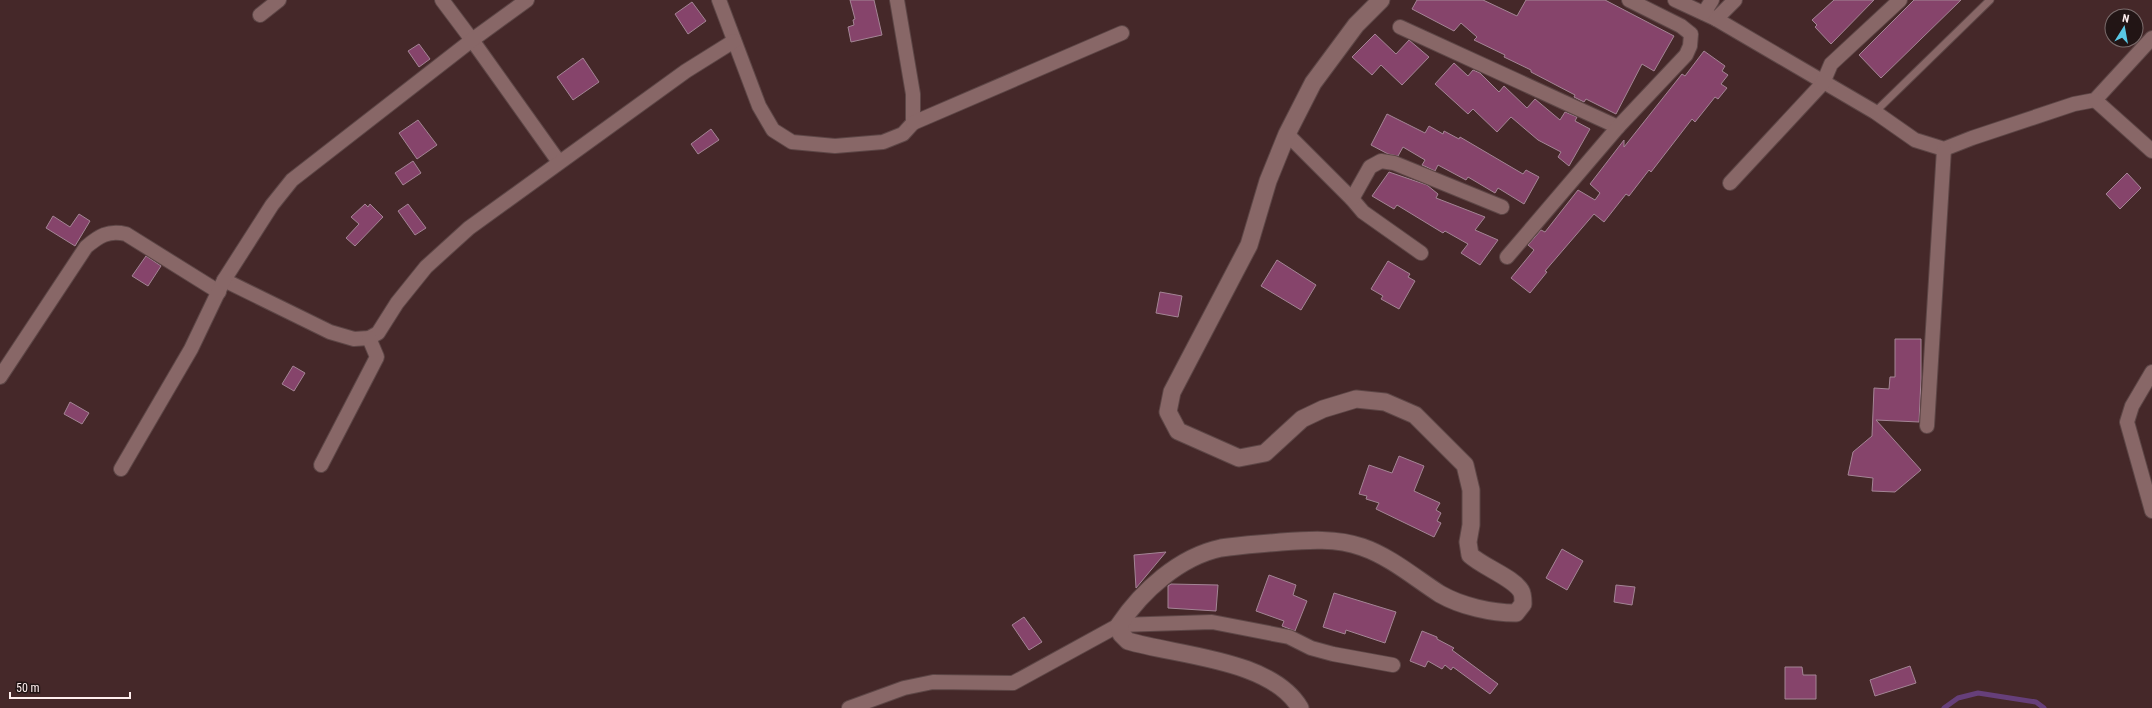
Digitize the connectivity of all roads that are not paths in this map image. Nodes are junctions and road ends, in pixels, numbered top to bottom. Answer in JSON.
{"nodes":[{"id":1,"x":279,"y":0,"type":"edge"},
{"id":2,"x":442,"y":0,"type":"edge"},
{"id":3,"x":527,"y":0,"type":"edge"},
{"id":4,"x":719,"y":0,"type":"edge"},
{"id":5,"x":897,"y":0,"type":"edge"},
{"id":6,"x":1381,"y":0,"type":"edge"},
{"id":7,"x":1629,"y":0,"type":"edge"},
{"id":8,"x":1675,"y":0,"type":"edge"},
{"id":9,"x":1712,"y":0,"type":"edge"},
{"id":10,"x":1735,"y":0,"type":"edge"},
{"id":11,"x":1900,"y":0,"type":"edge"},
{"id":12,"x":1990,"y":0,"type":"edge"},
{"id":13,"x":260,"y":14,"type":"dead end"},
{"id":14,"x":1710,"y":16,"type":"junction"},
{"id":15,"x":1400,"y":26,"type":"dead end"},
{"id":16,"x":1122,"y":33,"type":"dead end"},
{"id":17,"x":2152,"y":38,"type":"edge"},
{"id":18,"x":472,"y":40,"type":"junction"},
{"id":19,"x":734,"y":41,"type":"junction"},
{"id":20,"x":1823,"y":83,"type":"junction"},
{"id":21,"x":2095,"y":100,"type":"junction"},
{"id":22,"x":1875,"y":112,"type":"junction"},
{"id":23,"x":913,"y":123,"type":"junction"},
{"id":24,"x":1618,"y":127,"type":"junction"},
{"id":25,"x":1287,"y":134,"type":"junction"},
{"id":26,"x":1944,"y":149,"type":"junction"},
{"id":27,"x":2152,"y":151,"type":"edge"},
{"id":28,"x":559,"y":162,"type":"junction"},
{"id":29,"x":1730,"y":183,"type":"dead end"},
{"id":30,"x":1352,"y":199,"type":"junction"},
{"id":31,"x":1502,"y":207,"type":"dead end"},
{"id":32,"x":1421,"y":253,"type":"dead end"},
{"id":33,"x":1507,"y":257,"type":"dead end"},
{"id":34,"x":221,"y":286,"type":"junction"},
{"id":35,"x":369,"y":338,"type":"junction"},
{"id":36,"x":2152,"y":372,"type":"edge"},
{"id":37,"x":0,"y":377,"type":"edge"},
{"id":38,"x":1927,"y":426,"type":"dead end"},
{"id":39,"x":322,"y":465,"type":"dead end"},
{"id":40,"x":121,"y":469,"type":"dead end"},
{"id":41,"x":2152,"y":511,"type":"edge"},
{"id":42,"x":1119,"y":625,"type":"junction"},
{"id":43,"x":1393,"y":664,"type":"dead end"},
{"id":44,"x":849,"y":708,"type":"edge"},
{"id":45,"x":1300,"y":708,"type":"edge"}],
"edges":[{"from":1,"to":13,"type":"street"},
{"from":2,"to":18,"type":"street"},
{"from":3,"to":18,"type":"street"},
{"from":4,"to":19,"type":"street"},
{"from":5,"to":23,"type":"street"},
{"from":6,"to":25,"type":"street"},
{"from":7,"to":24,"type":"street"},
{"from":8,"to":14,"type":"street"},
{"from":9,"to":14,"type":"street"},
{"from":10,"to":14,"type":"street"},
{"from":11,"to":20,"type":"street"},
{"from":12,"to":22,"type":"lane"},
{"from":14,"to":20,"type":"street"},
{"from":15,"to":24,"type":"street"},
{"from":16,"to":23,"type":"street"},
{"from":17,"to":21,"type":"street"},
{"from":18,"to":28,"type":"street"},
{"from":18,"to":34,"type":"street"},
{"from":19,"to":23,"type":"street"},
{"from":19,"to":28,"type":"street"},
{"from":20,"to":22,"type":"street"},
{"from":20,"to":29,"type":"street"},
{"from":21,"to":26,"type":"street"},
{"from":21,"to":27,"type":"street"},
{"from":22,"to":26,"type":"street"},
{"from":24,"to":33,"type":"street"},
{"from":25,"to":30,"type":"street"},
{"from":25,"to":42,"type":"street"},
{"from":26,"to":38,"type":"street"},
{"from":28,"to":35,"type":"street"},
{"from":30,"to":31,"type":"street"},
{"from":30,"to":32,"type":"street"},
{"from":34,"to":35,"type":"street"},
{"from":34,"to":37,"type":"street"},
{"from":34,"to":40,"type":"street"},
{"from":35,"to":39,"type":"street"},
{"from":36,"to":41,"type":"street"},
{"from":42,"to":43,"type":"street"},
{"from":42,"to":44,"type":"street"},
{"from":42,"to":45,"type":"street"}]}
